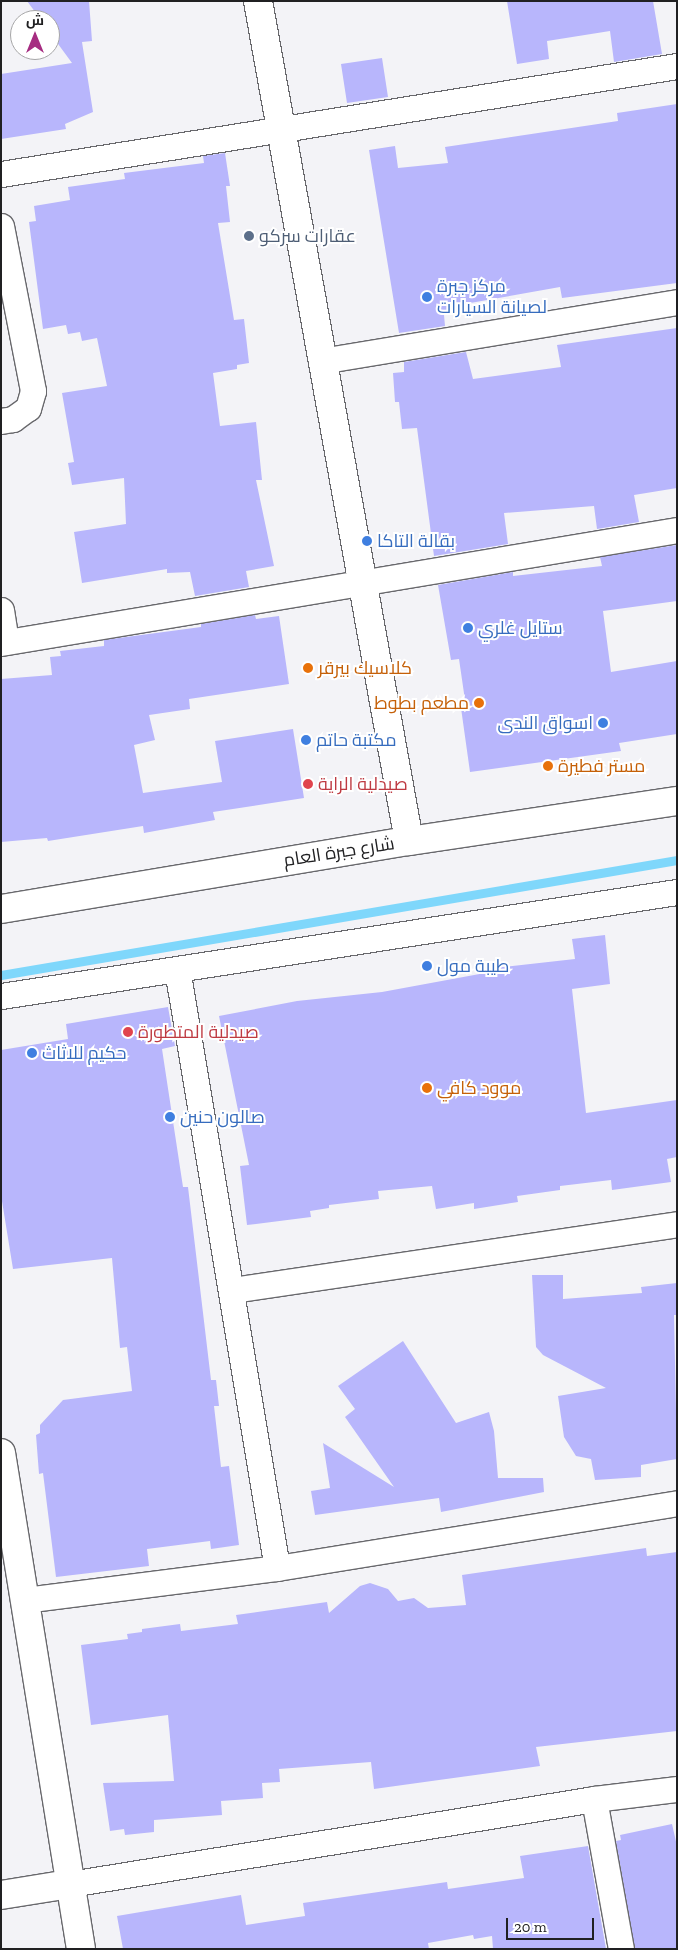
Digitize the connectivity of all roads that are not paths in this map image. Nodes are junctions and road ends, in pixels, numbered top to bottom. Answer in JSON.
{"nodes":[{"id":1,"x":258,"y":1,"type":"edge"},
{"id":2,"x":677,"y":66,"type":"edge"},
{"id":3,"x":282,"y":129,"type":"junction"},
{"id":4,"x":1,"y":174,"type":"edge"},
{"id":5,"x":1,"y":226,"type":"edge"},
{"id":6,"x":677,"y":302,"type":"edge"},
{"id":7,"x":321,"y":362,"type":"junction"},
{"id":8,"x":1,"y":421,"type":"edge"},
{"id":9,"x":677,"y":530,"type":"edge"},
{"id":10,"x":362,"y":582,"type":"junction"},
{"id":11,"x":1,"y":610,"type":"edge"},
{"id":12,"x":3,"y":643,"type":"edge"},
{"id":13,"x":677,"y":802,"type":"edge"},
{"id":14,"x":409,"y":841,"type":"junction"},
{"id":15,"x":677,"y":892,"type":"edge"},
{"id":16,"x":1,"y":909,"type":"edge"},
{"id":17,"x":177,"y":969,"type":"junction"},
{"id":18,"x":1,"y":996,"type":"edge"},
{"id":19,"x":677,"y":1224,"type":"edge"},
{"id":20,"x":232,"y":1290,"type":"junction"},
{"id":21,"x":1,"y":1452,"type":"edge"},
{"id":22,"x":677,"y":1503,"type":"edge"},
{"id":23,"x":276,"y":1568,"type":"junction"},
{"id":24,"x":24,"y":1600,"type":"junction"},
{"id":25,"x":677,"y":1789,"type":"edge"},
{"id":26,"x":594,"y":1799,"type":"junction"},
{"id":27,"x":70,"y":1884,"type":"junction"},
{"id":28,"x":1,"y":1895,"type":"edge"},
{"id":29,"x":81,"y":1949,"type":"edge"},
{"id":30,"x":621,"y":1949,"type":"edge"}],
"edges":[{"from":1,"to":3,"type":"street"},
{"from":2,"to":3,"type":"street"},
{"from":3,"to":4,"type":"street"},
{"from":3,"to":7,"type":"street"},
{"from":5,"to":8,"type":"street"},
{"from":6,"to":7,"type":"street"},
{"from":7,"to":10,"type":"street"},
{"from":9,"to":10,"type":"street"},
{"from":10,"to":12,"type":"street"},
{"from":10,"to":14,"type":"street"},
{"from":11,"to":12,"type":"street"},
{"from":13,"to":14,"type":"street","name":"شارع جبرة العام"},
{"from":14,"to":16,"type":"street","name":"شارع جبرة العام"},
{"from":15,"to":17,"type":"street"},
{"from":17,"to":18,"type":"street"},
{"from":17,"to":20,"type":"street"},
{"from":19,"to":20,"type":"street"},
{"from":20,"to":23,"type":"street"},
{"from":21,"to":24,"type":"street"},
{"from":22,"to":23,"type":"street"},
{"from":23,"to":24,"type":"street"},
{"from":24,"to":27,"type":"street"},
{"from":25,"to":26,"type":"street"},
{"from":26,"to":27,"type":"street"},
{"from":26,"to":30,"type":"street"},
{"from":27,"to":28,"type":"street"},
{"from":27,"to":29,"type":"street"}]}
